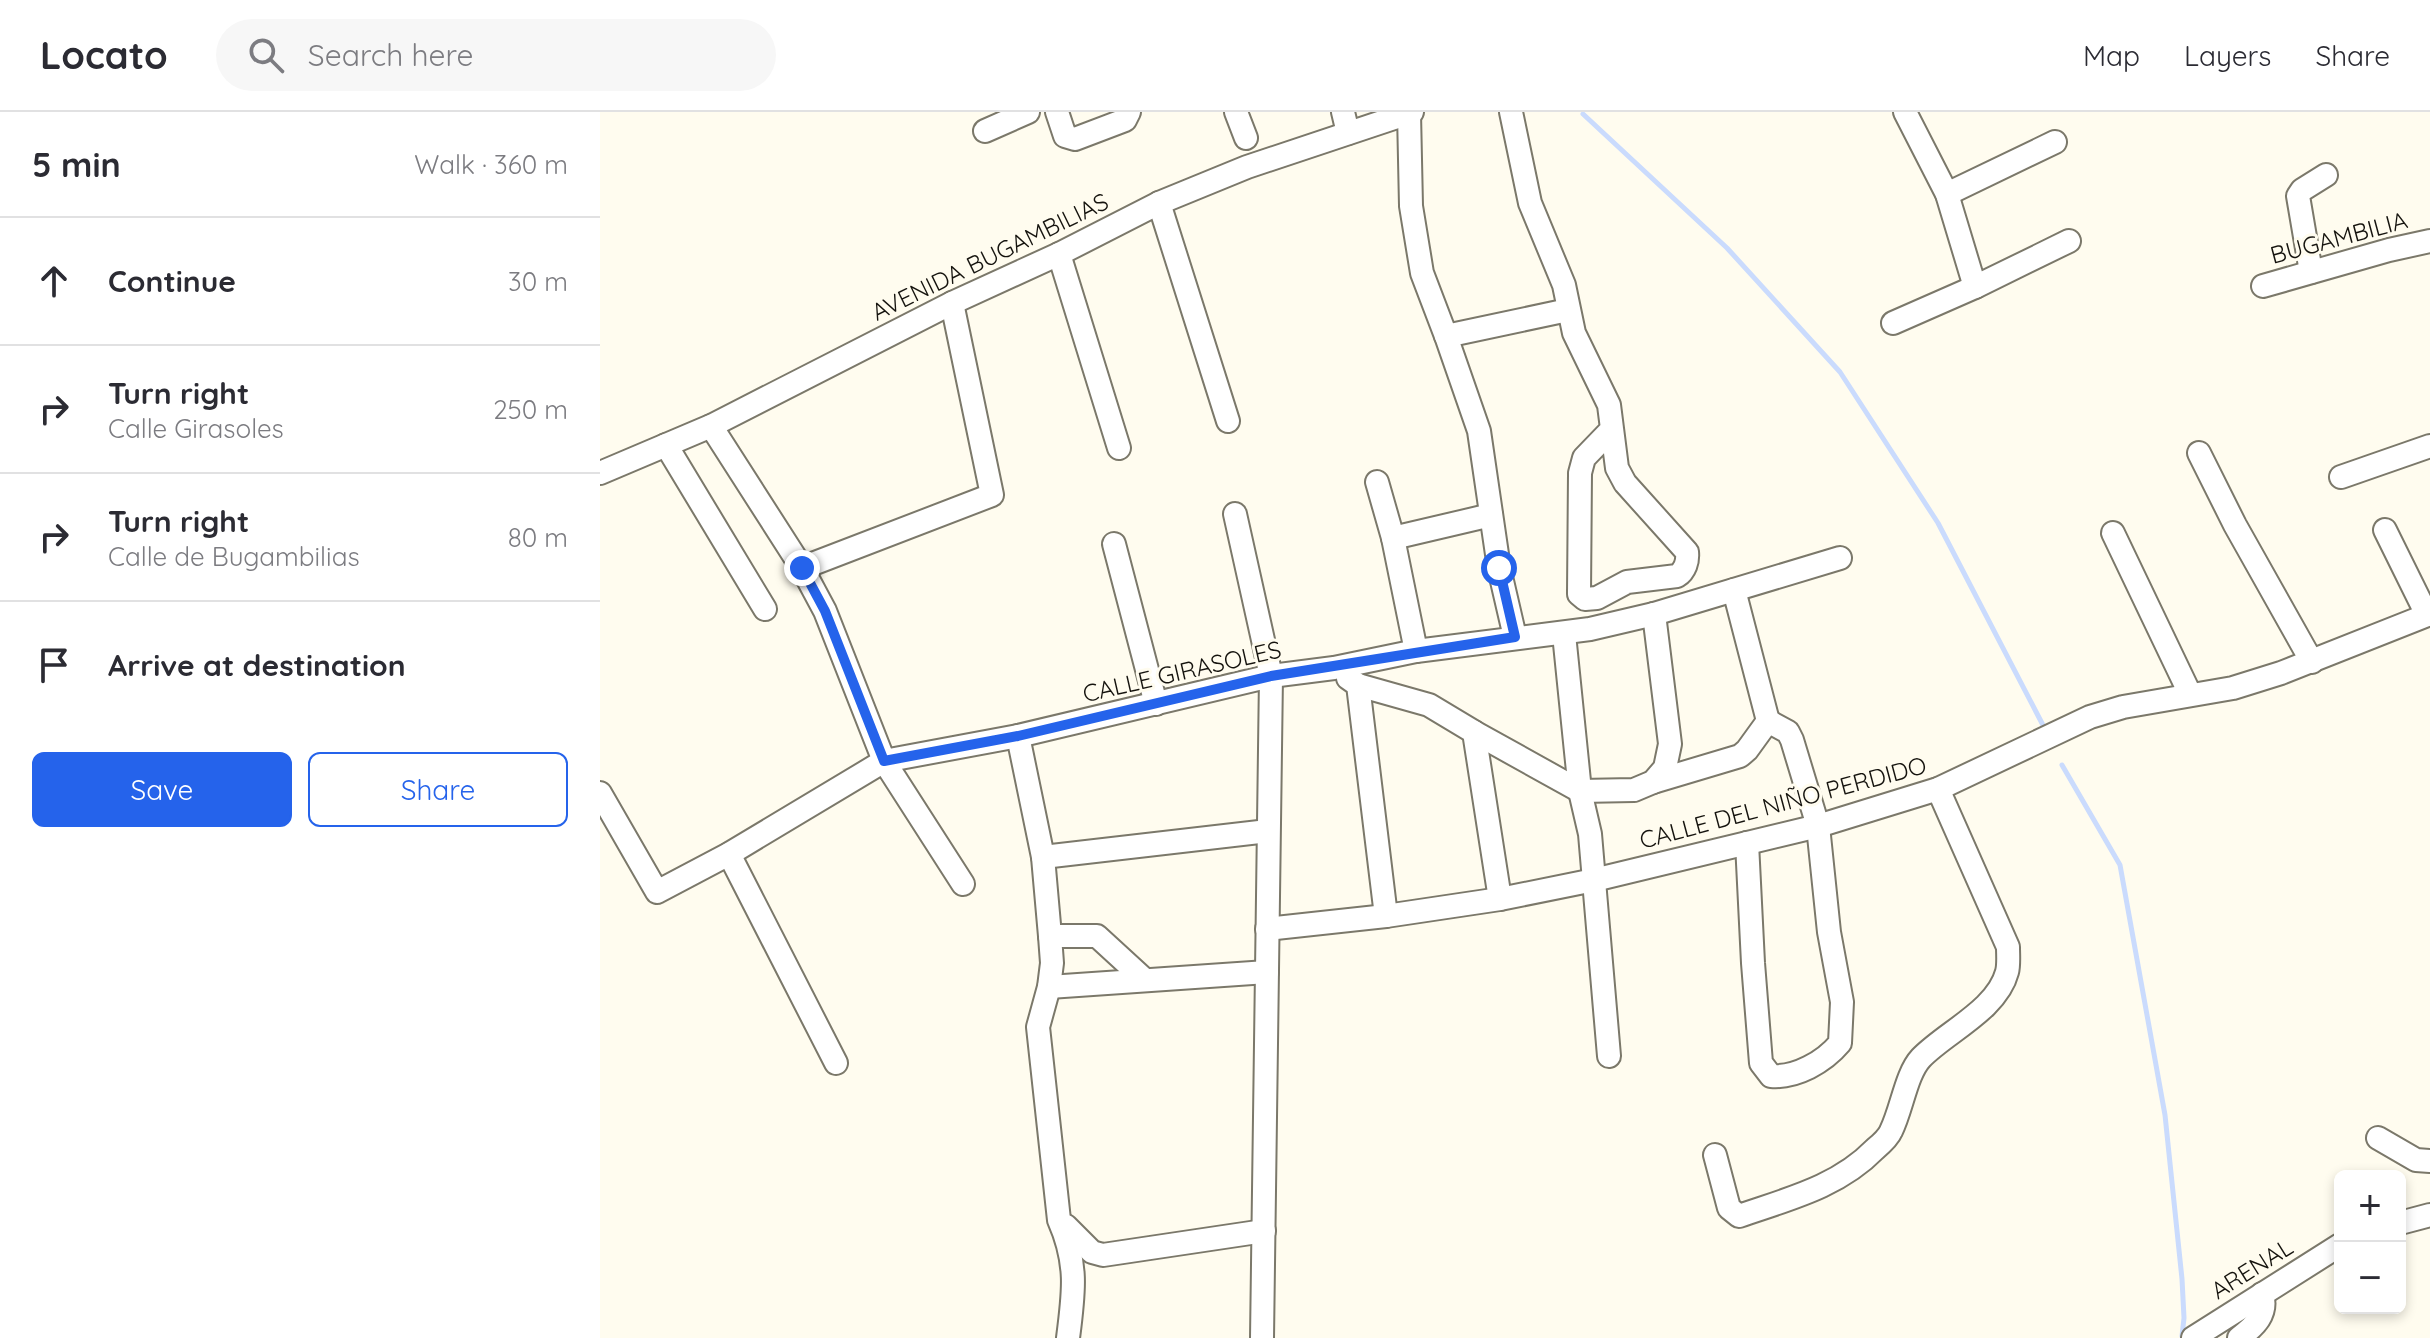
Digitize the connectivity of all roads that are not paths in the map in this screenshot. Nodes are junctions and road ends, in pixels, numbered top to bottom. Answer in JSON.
{"nodes":[{"id":1,"x":1028,"y":112,"type":"edge"},
{"id":2,"x":1057,"y":112,"type":"edge"},
{"id":3,"x":1129,"y":112,"type":"edge"},
{"id":4,"x":1236,"y":112,"type":"edge"},
{"id":5,"x":1411,"y":112,"type":"edge"},
{"id":6,"x":1511,"y":112,"type":"edge"},
{"id":7,"x":1905,"y":112,"type":"edge"},
{"id":8,"x":1345,"y":122,"type":"edge"},
{"id":9,"x":985,"y":131,"type":"dead end"},
{"id":10,"x":1246,"y":138,"type":"dead end"},
{"id":11,"x":2055,"y":142,"type":"dead end"},
{"id":12,"x":2326,"y":175,"type":"dead end"},
{"id":13,"x":1947,"y":194,"type":"junction"},
{"id":14,"x":1159,"y":203,"type":"junction"},
{"id":15,"x":2069,"y":241,"type":"dead end"},
{"id":16,"x":2430,"y":241,"type":"edge"},
{"id":17,"x":1059,"y":254,"type":"junction"},
{"id":18,"x":2311,"y":272,"type":"junction"},
{"id":19,"x":2263,"y":286,"type":"dead end"},
{"id":20,"x":1975,"y":287,"type":"junction"},
{"id":21,"x":952,"y":303,"type":"junction"},
{"id":22,"x":1568,"y":310,"type":"junction"},
{"id":23,"x":1893,"y":323,"type":"dead end"},
{"id":24,"x":1446,"y":336,"type":"junction"},
{"id":25,"x":1228,"y":421,"type":"dead end"},
{"id":26,"x":711,"y":426,"type":"junction"},
{"id":27,"x":1612,"y":429,"type":"junction"},
{"id":28,"x":666,"y":445,"type":"junction"},
{"id":29,"x":2430,"y":446,"type":"edge"},
{"id":30,"x":1119,"y":448,"type":"dead end"},
{"id":31,"x":2199,"y":453,"type":"dead end"},
{"id":32,"x":600,"y":473,"type":"edge"},
{"id":33,"x":2341,"y":477,"type":"dead end"},
{"id":34,"x":1377,"y":482,"type":"dead end"},
{"id":35,"x":1235,"y":514,"type":"dead end"},
{"id":36,"x":1491,"y":515,"type":"junction"},
{"id":37,"x":2385,"y":530,"type":"dead end"},
{"id":38,"x":2113,"y":533,"type":"dead end"},
{"id":39,"x":1393,"y":538,"type":"junction"},
{"id":40,"x":1114,"y":544,"type":"dead end"},
{"id":41,"x":1840,"y":558,"type":"dead end"},
{"id":42,"x":802,"y":568,"type":"junction"},
{"id":43,"x":1734,"y":590,"type":"junction"},
{"id":44,"x":765,"y":609,"type":"dead end"},
{"id":45,"x":1654,"y":614,"type":"junction"},
{"id":46,"x":2428,"y":614,"type":"edge"},
{"id":47,"x":1564,"y":634,"type":"junction"},
{"id":48,"x":1515,"y":637,"type":"junction"},
{"id":49,"x":1416,"y":651,"type":"junction"},
{"id":50,"x":2312,"y":662,"type":"junction"},
{"id":51,"x":1334,"y":668,"type":"junction"},
{"id":52,"x":1271,"y":676,"type":"junction"},
{"id":53,"x":1358,"y":685,"type":"junction"},
{"id":54,"x":2190,"y":694,"type":"junction"},
{"id":55,"x":1156,"y":704,"type":"junction"},
{"id":56,"x":1768,"y":721,"type":"junction"},
{"id":57,"x":1474,"y":732,"type":"junction"},
{"id":58,"x":1018,"y":736,"type":"junction"},
{"id":59,"x":884,"y":761,"type":"junction"},
{"id":60,"x":1653,"y":782,"type":"junction"},
{"id":61,"x":1938,"y":789,"type":"junction"},
{"id":62,"x":1580,"y":791,"type":"junction"},
{"id":63,"x":600,"y":793,"type":"edge"},
{"id":64,"x":1818,"y":826,"type":"junction"},
{"id":65,"x":1268,"y":831,"type":"junction"},
{"id":66,"x":1747,"y":843,"type":"junction"},
{"id":67,"x":729,"y":854,"type":"junction"},
{"id":68,"x":1043,"y":857,"type":"junction"},
{"id":69,"x":1594,"y":880,"type":"junction"},
{"id":70,"x":963,"y":884,"type":"dead end"},
{"id":71,"x":1500,"y":899,"type":"junction"},
{"id":72,"x":1386,"y":916,"type":"junction"},
{"id":73,"x":1267,"y":929,"type":"junction"},
{"id":74,"x":1050,"y":936,"type":"junction"},
{"id":75,"x":1267,"y":972,"type":"junction"},
{"id":76,"x":1145,"y":980,"type":"junction"},
{"id":77,"x":1049,"y":987,"type":"junction"},
{"id":78,"x":1609,"y":1056,"type":"dead end"},
{"id":79,"x":836,"y":1063,"type":"dead end"},
{"id":80,"x":2378,"y":1138,"type":"dead end"},
{"id":81,"x":1715,"y":1155,"type":"dead end"},
{"id":82,"x":2430,"y":1161,"type":"edge"},
{"id":83,"x":2430,"y":1215,"type":"edge"},
{"id":84,"x":1059,"y":1220,"type":"junction"},
{"id":85,"x":2406,"y":1221,"type":"edge"},
{"id":86,"x":1264,"y":1231,"type":"junction"},
{"id":87,"x":2334,"y":1249,"type":"edge"},
{"id":88,"x":2262,"y":1294,"type":"junction"},
{"id":89,"x":1068,"y":1338,"type":"edge"},
{"id":90,"x":1262,"y":1338,"type":"edge"},
{"id":91,"x":2193,"y":1338,"type":"edge"},
{"id":92,"x":2239,"y":1338,"type":"edge"}],
"edges":[{"from":1,"to":9,"type":"street"},
{"from":2,"to":3,"type":"street"},
{"from":4,"to":10,"type":"street"},
{"from":5,"to":8,"type":"street","name":"AVENIDA BUGAMBILIAS"},
{"from":5,"to":24,"type":"street"},
{"from":6,"to":22,"type":"street"},
{"from":7,"to":13,"type":"street"},
{"from":8,"to":14,"type":"street","name":"AVENIDA BUGAMBILIAS"},
{"from":11,"to":13,"type":"street"},
{"from":12,"to":18,"type":"street"},
{"from":13,"to":20,"type":"street"},
{"from":14,"to":17,"type":"street","name":"AVENIDA BUGAMBILIAS"},
{"from":14,"to":25,"type":"street"},
{"from":15,"to":20,"type":"street"},
{"from":16,"to":18,"type":"street","name":"BUGAMBILIA"},
{"from":17,"to":21,"type":"street","name":"AVENIDA BUGAMBILIAS"},
{"from":17,"to":30,"type":"street"},
{"from":18,"to":19,"type":"street","name":"BUGAMBILIA"},
{"from":20,"to":23,"type":"street"},
{"from":21,"to":26,"type":"street","name":"AVENIDA BUGAMBILIAS"},
{"from":21,"to":42,"type":"street"},
{"from":22,"to":24,"type":"street"},
{"from":22,"to":27,"type":"street"},
{"from":24,"to":36,"type":"street"},
{"from":26,"to":28,"type":"street","name":"AVENIDA BUGAMBILIAS"},
{"from":26,"to":42,"type":"street"},
{"from":27,"to":27,"type":"street"},
{"from":28,"to":32,"type":"street","name":"AVENIDA BUGAMBILIAS"},
{"from":28,"to":44,"type":"street"},
{"from":29,"to":33,"type":"street"},
{"from":31,"to":50,"type":"street"},
{"from":34,"to":39,"type":"street"},
{"from":35,"to":52,"type":"street"},
{"from":36,"to":39,"type":"street"},
{"from":36,"to":48,"type":"street"},
{"from":37,"to":46,"type":"street"},
{"from":38,"to":54,"type":"street"},
{"from":39,"to":49,"type":"street"},
{"from":40,"to":55,"type":"street"},
{"from":41,"to":43,"type":"street","name":"CALLE GIRASOLES"},
{"from":42,"to":59,"type":"street"},
{"from":43,"to":45,"type":"street","name":"CALLE GIRASOLES"},
{"from":43,"to":56,"type":"street"},
{"from":45,"to":47,"type":"street","name":"CALLE GIRASOLES"},
{"from":45,"to":60,"type":"street"},
{"from":46,"to":50,"type":"street","name":"CALLE DEL NIÑO PERDIDO"},
{"from":47,"to":48,"type":"street","name":"CALLE GIRASOLES"},
{"from":47,"to":62,"type":"street"},
{"from":48,"to":49,"type":"street","name":"CALLE GIRASOLES"},
{"from":49,"to":51,"type":"street","name":"CALLE GIRASOLES"},
{"from":50,"to":54,"type":"street","name":"CALLE DEL NIÑO PERDIDO"},
{"from":51,"to":52,"type":"street","name":"CALLE GIRASOLES"},
{"from":51,"to":53,"type":"street"},
{"from":52,"to":55,"type":"street","name":"CALLE GIRASOLES"},
{"from":52,"to":65,"type":"street"},
{"from":53,"to":57,"type":"street"},
{"from":53,"to":72,"type":"street"},
{"from":54,"to":61,"type":"street","name":"CALLE DEL NIÑO PERDIDO"},
{"from":55,"to":58,"type":"street","name":"CALLE GIRASOLES"},
{"from":56,"to":60,"type":"street"},
{"from":56,"to":64,"type":"street"},
{"from":57,"to":62,"type":"street"},
{"from":57,"to":71,"type":"street"},
{"from":58,"to":59,"type":"street","name":"CALLE GIRASOLES"},
{"from":58,"to":68,"type":"street"},
{"from":59,"to":67,"type":"street","name":"CALLE GIRASOLES"},
{"from":59,"to":70,"type":"street"},
{"from":60,"to":62,"type":"street"},
{"from":61,"to":64,"type":"street","name":"CALLE DEL NIÑO PERDIDO"},
{"from":61,"to":81,"type":"street"},
{"from":62,"to":69,"type":"street"},
{"from":63,"to":67,"type":"street","name":"CALLE GIRASOLES"},
{"from":64,"to":66,"type":"street","name":"CALLE DEL NIÑO PERDIDO"},
{"from":64,"to":66,"type":"street"},
{"from":65,"to":68,"type":"street"},
{"from":65,"to":73,"type":"street"},
{"from":66,"to":69,"type":"street","name":"CALLE DEL NIÑO PERDIDO"},
{"from":67,"to":79,"type":"street"},
{"from":68,"to":74,"type":"street"},
{"from":69,"to":71,"type":"street","name":"CALLE DEL NIÑO PERDIDO"},
{"from":69,"to":78,"type":"street"},
{"from":71,"to":72,"type":"street","name":"CALLE DEL NIÑO PERDIDO"},
{"from":72,"to":73,"type":"street","name":"CALLE DEL NIÑO PERDIDO"},
{"from":73,"to":75,"type":"street"},
{"from":74,"to":76,"type":"street"},
{"from":74,"to":77,"type":"street"},
{"from":75,"to":76,"type":"street"},
{"from":75,"to":86,"type":"street"},
{"from":76,"to":77,"type":"street"},
{"from":77,"to":84,"type":"street"},
{"from":80,"to":82,"type":"street"},
{"from":83,"to":85,"type":"street"},
{"from":84,"to":86,"type":"street"},
{"from":84,"to":89,"type":"street"},
{"from":86,"to":90,"type":"street"},
{"from":87,"to":88,"type":"street","name":"ARENAL"},
{"from":88,"to":91,"type":"street","name":"ARENAL"},
{"from":88,"to":92,"type":"street"}]}
